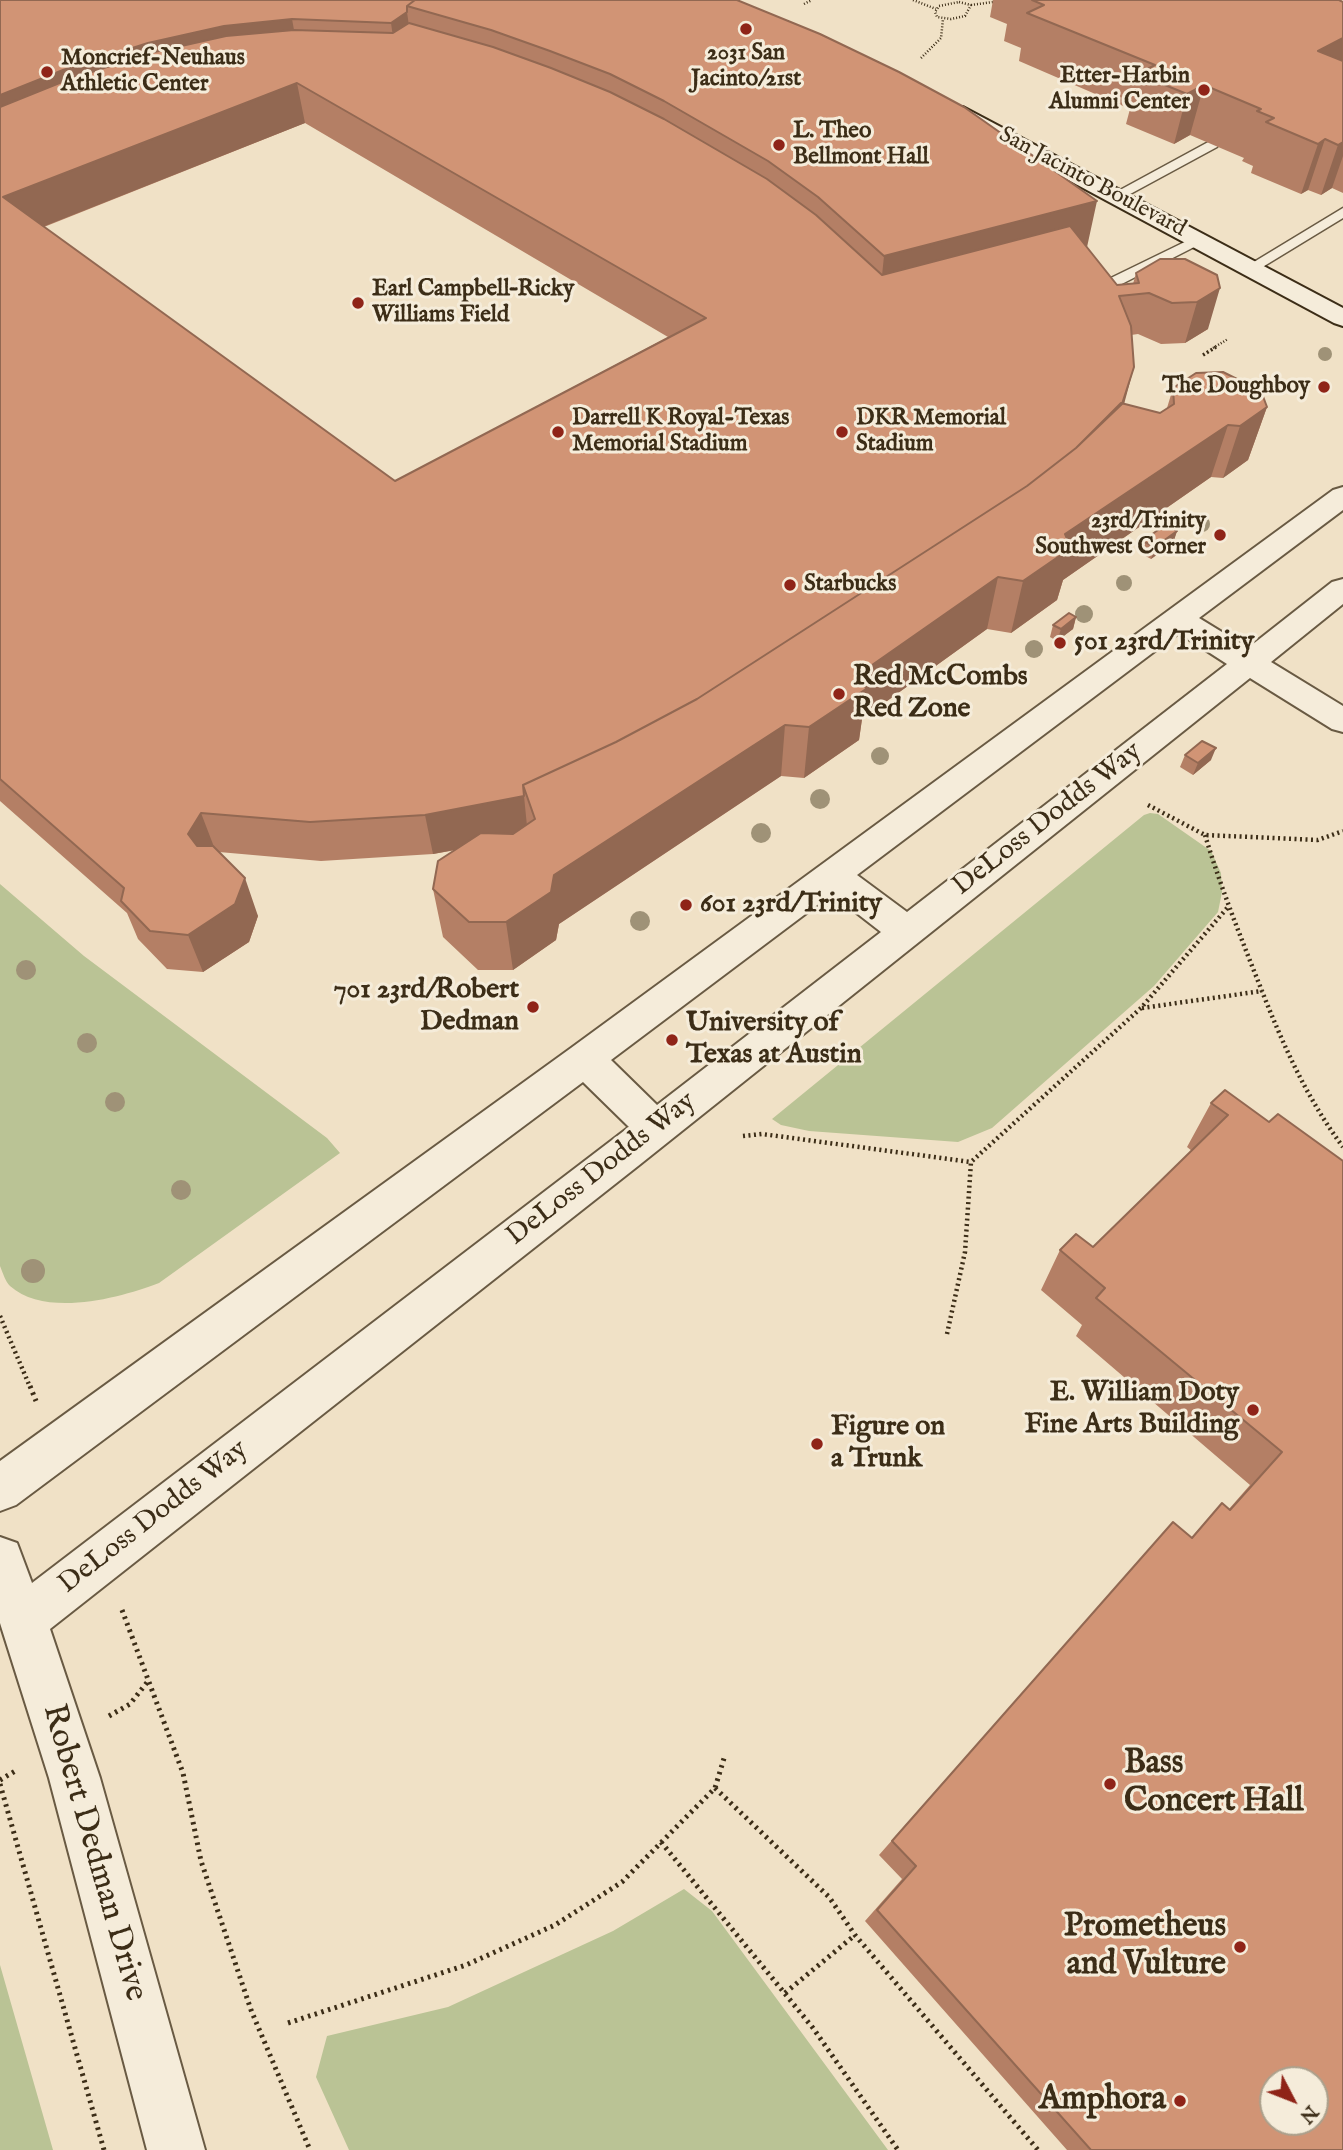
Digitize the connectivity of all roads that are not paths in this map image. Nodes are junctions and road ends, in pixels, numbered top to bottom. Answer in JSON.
{"nodes":[{"id":1,"x":939,"y":102,"type":"edge"},
{"id":2,"x":1212,"y":144,"type":"edge"},
{"id":3,"x":1107,"y":191,"type":"junction"},
{"id":4,"x":1077,"y":195,"type":"edge"},
{"id":5,"x":1343,"y":212,"type":"edge"},
{"id":6,"x":1197,"y":240,"type":"junction"},
{"id":7,"x":1251,"y":268,"type":"junction"},
{"id":8,"x":1084,"y":295,"type":"edge"},
{"id":9,"x":1343,"y":317,"type":"edge"},
{"id":10,"x":1343,"y":496,"type":"edge"},
{"id":11,"x":1343,"y":589,"type":"edge"},
{"id":12,"x":1178,"y":619,"type":"junction"},
{"id":13,"x":1250,"y":662,"type":"junction"},
{"id":14,"x":1343,"y":721,"type":"edge"},
{"id":15,"x":833,"y":876,"type":"junction"},
{"id":16,"x":906,"y":931,"type":"junction"},
{"id":17,"x":585,"y":1059,"type":"junction"},
{"id":18,"x":656,"y":1129,"type":"junction"},
{"id":19,"x":0,"y":1489,"type":"edge"},
{"id":20,"x":0,"y":1560,"type":"edge"},
{"id":21,"x":24,"y":1619,"type":"junction"},
{"id":22,"x":176,"y":2150,"type":"edge"}],
"edges":[{"from":1,"to":3,"type":"street","name":"San Jacinto Boulevard"},
{"from":2,"to":3,"type":"lane"},
{"from":3,"to":4,"type":"lane"},
{"from":3,"to":6,"type":"street","name":"San Jacinto Boulevard"},
{"from":5,"to":7,"type":"lane"},
{"from":6,"to":7,"type":"street","name":"San Jacinto Boulevard"},
{"from":6,"to":8,"type":"lane"},
{"from":7,"to":9,"type":"street","name":"San Jacinto Boulevard"},
{"from":10,"to":12,"type":"street"},
{"from":11,"to":13,"type":"street","name":"DeLoss Dodds Way"},
{"from":12,"to":13,"type":"street"},
{"from":12,"to":15,"type":"street"},
{"from":13,"to":14,"type":"street"},
{"from":13,"to":16,"type":"street","name":"DeLoss Dodds Way"},
{"from":15,"to":16,"type":"street"},
{"from":15,"to":17,"type":"street"},
{"from":16,"to":18,"type":"street","name":"DeLoss Dodds Way"},
{"from":17,"to":18,"type":"street"},
{"from":17,"to":19,"type":"street"},
{"from":18,"to":21,"type":"street","name":"DeLoss Dodds Way"},
{"from":20,"to":21,"type":"street","name":"Robert Dedman Drive"},
{"from":21,"to":22,"type":"street","name":"Robert Dedman Drive"}]}
